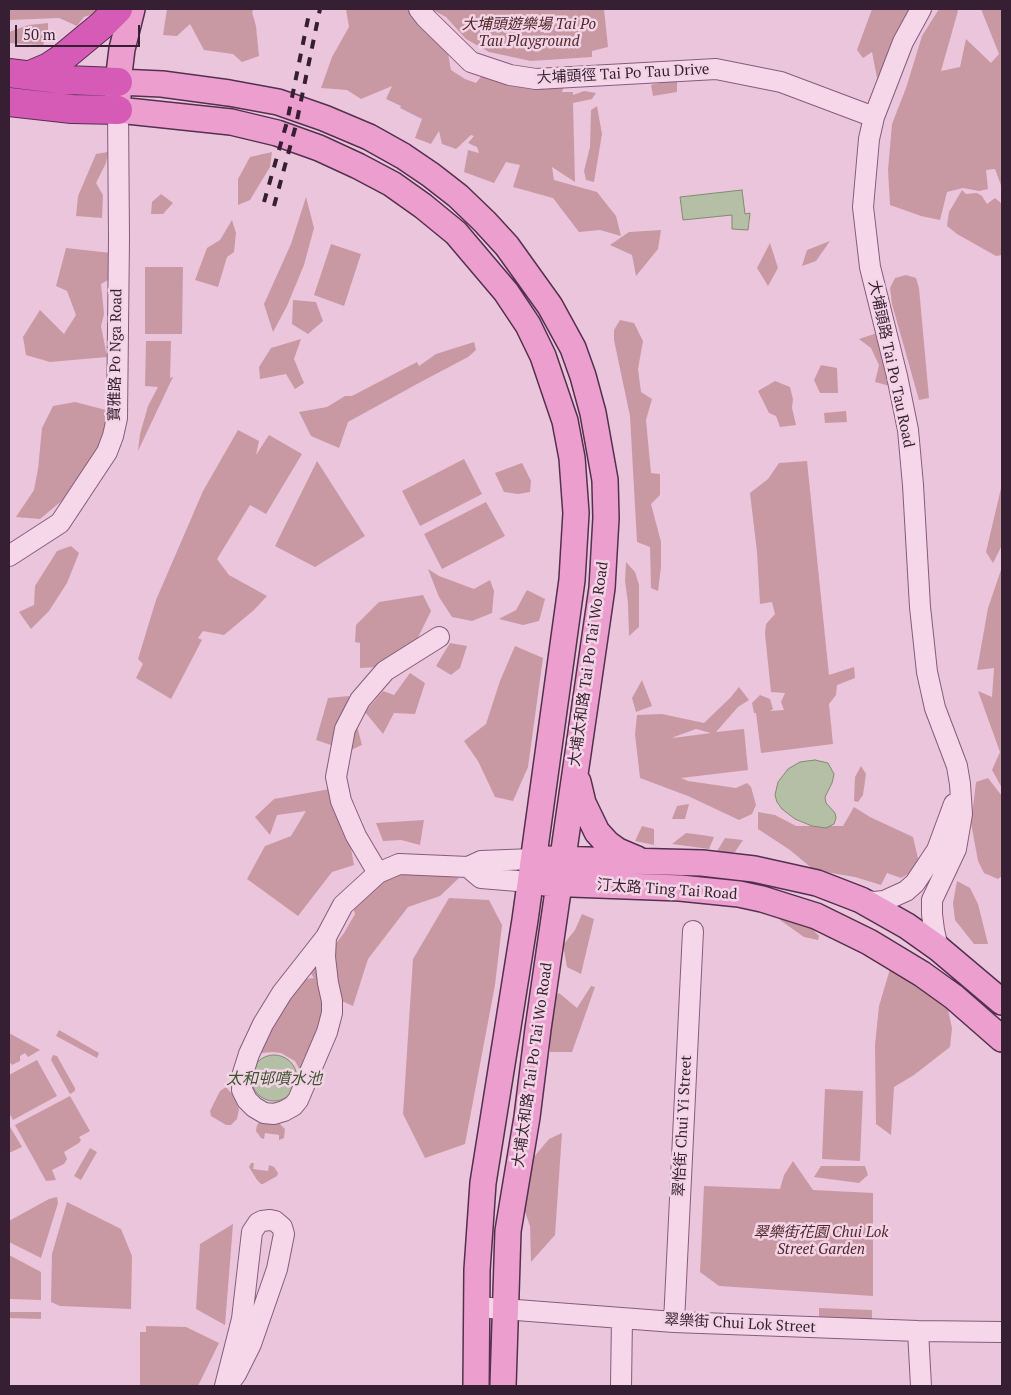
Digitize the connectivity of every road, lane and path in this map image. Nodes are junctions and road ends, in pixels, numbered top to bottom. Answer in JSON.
{"nodes":[{"id":1,"x":118,"y":9,"type":"edge"},
{"id":2,"x":132,"y":9,"type":"edge"},
{"id":3,"x":419,"y":9,"type":"edge"},
{"id":4,"x":921,"y":9,"type":"edge"},
{"id":5,"x":19,"y":74,"type":"edge"},
{"id":6,"x":118,"y":82,"type":"junction"},
{"id":7,"x":9,"y":102,"type":"edge"},
{"id":8,"x":118,"y":110,"type":"junction"},
{"id":9,"x":874,"y":117,"type":"junction"},
{"id":10,"x":9,"y":556,"type":"edge"},
{"id":11,"x":439,"y":637,"type":"dead end"},
{"id":12,"x":575,"y":767,"type":"junction"},
{"id":13,"x":960,"y":784,"type":"junction"},
{"id":14,"x":564,"y":859,"type":"junction"},
{"id":15,"x":644,"y":862,"type":"junction"},
{"id":16,"x":531,"y":871,"type":"junction"},
{"id":17,"x":378,"y":873,"type":"junction"},
{"id":18,"x":560,"y":884,"type":"junction"},
{"id":19,"x":861,"y":900,"type":"junction"},
{"id":20,"x":693,"y":931,"type":"dead end"},
{"id":21,"x":326,"y":937,"type":"junction"},
{"id":22,"x":938,"y":948,"type":"junction"},
{"id":23,"x":1002,"y":1002,"type":"edge"},
{"id":24,"x":1002,"y":1039,"type":"edge"},
{"id":25,"x":477,"y":1307,"type":"junction"},
{"id":26,"x":505,"y":1310,"type":"junction"},
{"id":27,"x":622,"y":1318,"type":"junction"},
{"id":28,"x":674,"y":1322,"type":"junction"},
{"id":29,"x":918,"y":1331,"type":"junction"},
{"id":30,"x":1002,"y":1332,"type":"edge"},
{"id":31,"x":226,"y":1386,"type":"edge"},
{"id":32,"x":476,"y":1386,"type":"edge"},
{"id":33,"x":503,"y":1386,"type":"edge"},
{"id":34,"x":621,"y":1386,"type":"edge"},
{"id":35,"x":921,"y":1386,"type":"edge"}],
"edges":[{"from":1,"to":5,"type":"highway"},
{"from":2,"to":6,"type":"main road"},
{"from":3,"to":9,"type":"street","name":"大埔頭徑 Tai Po Tau Drive"},
{"from":4,"to":9,"type":"street","name":"大埔頭路 Tai Po Tau Road"},
{"from":5,"to":6,"type":"highway"},
{"from":6,"to":8,"type":"main road"},
{"from":6,"to":12,"type":"main road","name":"大埔太和路 Tai Po Tai Wo Road"},
{"from":7,"to":8,"type":"highway"},
{"from":8,"to":10,"type":"street","name":"寶雅路 Po Nga Road"},
{"from":8,"to":16,"type":"main road","name":"大埔太和路 Tai Po Tai Wo Road"},
{"from":9,"to":13,"type":"street","name":"大埔頭路 Tai Po Tau Road"},
{"from":11,"to":17,"type":"street"},
{"from":12,"to":14,"type":"main road","name":"大埔太和路 Tai Po Tai Wo Road"},
{"from":12,"to":15,"type":"main road"},
{"from":13,"to":19,"type":"street"},
{"from":13,"to":22,"type":"street","name":"大埔頭路 Tai Po Tau Road"},
{"from":14,"to":15,"type":"main road","name":"汀太路 Ting Tai Road"},
{"from":14,"to":16,"type":"main road","name":"汀太路 Ting Tai Road"},
{"from":14,"to":18,"type":"main road","name":"大埔太和路 Tai Po Tai Wo Road"},
{"from":15,"to":19,"type":"main road","name":"汀太路 Ting Tai Road"},
{"from":16,"to":17,"type":"street"},
{"from":16,"to":18,"type":"main road","name":"汀太路 Ting Tai Road"},
{"from":16,"to":25,"type":"main road","name":"大埔太和路 Tai Po Tai Wo Road"},
{"from":17,"to":21,"type":"street"},
{"from":18,"to":24,"type":"main road","name":"汀太路 Ting Tai Road"},
{"from":18,"to":26,"type":"main road","name":"大埔太和路 Tai Po Tai Wo Road"},
{"from":19,"to":22,"type":"main road","name":"汀太路 Ting Tai Road"},
{"from":20,"to":28,"type":"street","name":"翠怡街 Chui Yi Street"},
{"from":21,"to":21,"type":"street"},
{"from":22,"to":23,"type":"main road","name":"汀太路 Ting Tai Road"},
{"from":25,"to":26,"type":"street","name":"翠樂街 Chui Lok Street"},
{"from":25,"to":32,"type":"main road","name":"大埔太和路 Tai Po Tai Wo Road"},
{"from":26,"to":27,"type":"street","name":"翠樂街 Chui Lok Street"},
{"from":26,"to":33,"type":"main road","name":"大埔太和路 Tai Po Tai Wo Road"},
{"from":27,"to":28,"type":"street","name":"翠樂街 Chui Lok Street"},
{"from":27,"to":34,"type":"street"},
{"from":28,"to":29,"type":"street","name":"翠樂街 Chui Lok Street"},
{"from":29,"to":30,"type":"street","name":"翠樂街 Chui Lok Street"},
{"from":29,"to":35,"type":"street"},
{"from":31,"to":31,"type":"street"}]}
